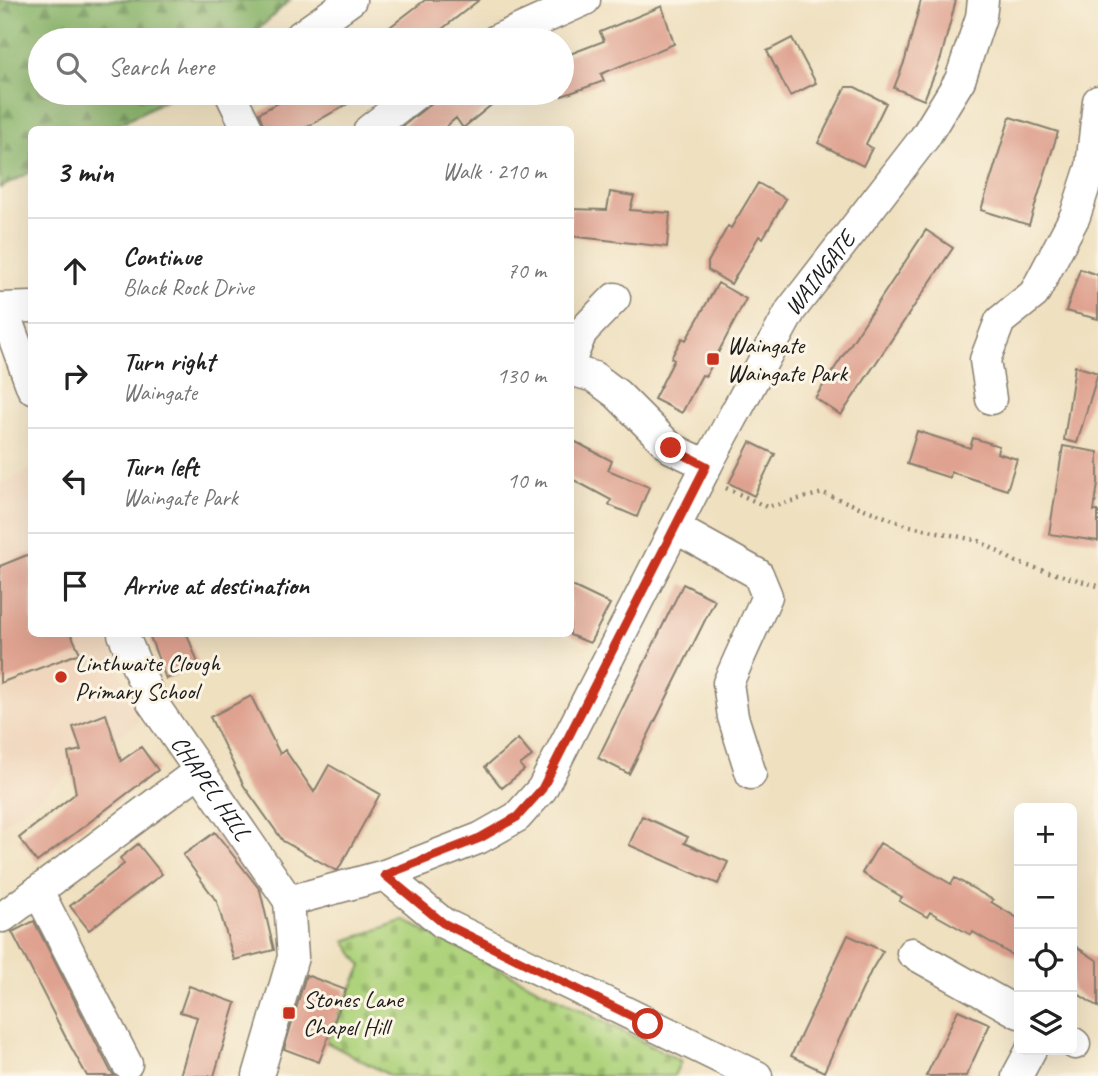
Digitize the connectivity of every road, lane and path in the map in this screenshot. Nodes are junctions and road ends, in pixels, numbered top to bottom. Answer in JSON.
{"nodes":[{"id":1,"x":351,"y":0,"type":"edge"},
{"id":2,"x":585,"y":0,"type":"edge"},
{"id":3,"x":983,"y":0,"type":"edge"},
{"id":4,"x":312,"y":28,"type":"edge"},
{"id":5,"x":523,"y":28,"type":"edge"},
{"id":6,"x":1098,"y":101,"type":"edge"},
{"id":7,"x":236,"y":105,"type":"edge"},
{"id":8,"x":401,"y":105,"type":"edge"},
{"id":9,"x":246,"y":126,"type":"edge"},
{"id":10,"x":374,"y":126,"type":"edge"},
{"id":11,"x":615,"y":298,"type":"dead end"},
{"id":12,"x":11,"y":308,"type":"edge"},
{"id":13,"x":574,"y":352,"type":"edge"},
{"id":14,"x":574,"y":371,"type":"edge"},
{"id":15,"x":28,"y":373,"type":"edge"},
{"id":16,"x":990,"y":399,"type":"dead end"},
{"id":17,"x":704,"y":470,"type":"junction"},
{"id":18,"x":675,"y":528,"type":"junction"},
{"id":19,"x":1098,"y":586,"type":"edge"},
{"id":20,"x":124,"y":637,"type":"edge"},
{"id":21,"x":199,"y":771,"type":"junction"},
{"id":22,"x":751,"y":774,"type":"dead end"},
{"id":23,"x":385,"y":875,"type":"junction"},
{"id":24,"x":38,"y":891,"type":"junction"},
{"id":25,"x":289,"y":901,"type":"junction"},
{"id":26,"x":3,"y":917,"type":"dead end"},
{"id":27,"x":912,"y":953,"type":"dead end"},
{"id":28,"x":1014,"y":1010,"type":"edge"},
{"id":29,"x":1028,"y":1055,"type":"edge"},
{"id":30,"x":127,"y":1064,"type":"dead end"},
{"id":31,"x":258,"y":1076,"type":"edge"},
{"id":32,"x":757,"y":1076,"type":"edge"},
{"id":33,"x":1017,"y":1076,"type":"edge"}],
"edges":[{"from":1,"to":4,"type":"street"},
{"from":2,"to":5,"type":"street"},
{"from":3,"to":17,"type":"street","name":"WAINGATE"},
{"from":6,"to":16,"type":"street"},
{"from":7,"to":9,"type":"street"},
{"from":8,"to":10,"type":"street"},
{"from":11,"to":13,"type":"street"},
{"from":12,"to":15,"type":"street"},
{"from":14,"to":17,"type":"street"},
{"from":17,"to":18,"type":"street","name":"WAINGATE"},
{"from":17,"to":19,"type":"path"},
{"from":18,"to":22,"type":"street"},
{"from":18,"to":23,"type":"street","name":"WAINGATE"},
{"from":20,"to":21,"type":"street","name":"CHAPEL HILL"},
{"from":21,"to":24,"type":"street"},
{"from":21,"to":25,"type":"street","name":"CHAPEL HILL"},
{"from":23,"to":25,"type":"street","name":"WAINGATE"},
{"from":23,"to":32,"type":"street"},
{"from":24,"to":26,"type":"street"},
{"from":24,"to":30,"type":"street"},
{"from":25,"to":31,"type":"street"},
{"from":27,"to":28,"type":"street"},
{"from":29,"to":33,"type":"street"}]}
